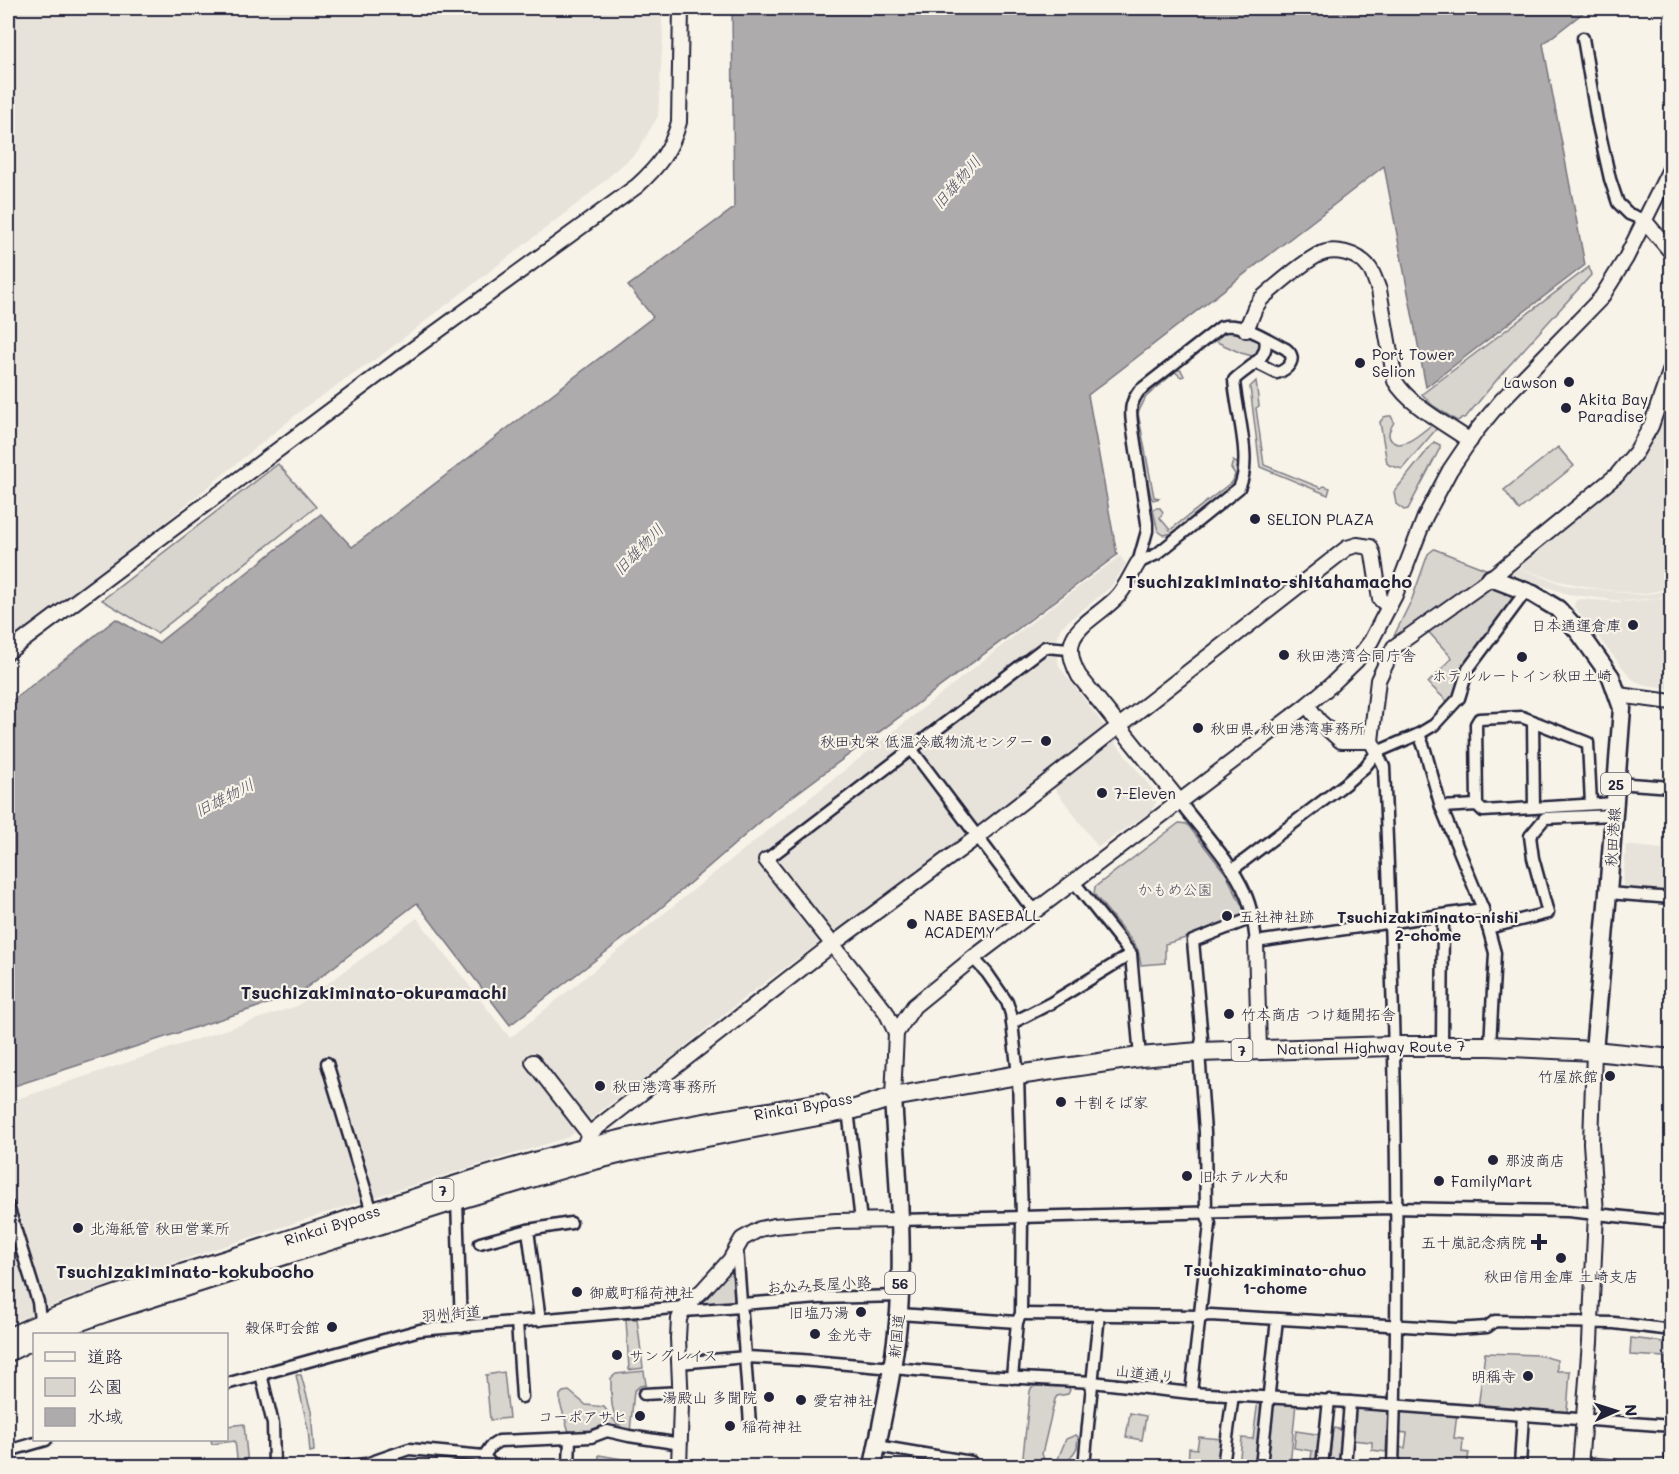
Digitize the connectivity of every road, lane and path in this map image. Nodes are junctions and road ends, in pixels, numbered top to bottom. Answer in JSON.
{"nodes":[{"id":1,"x":681,"y":8,"type":"edge"},
{"id":2,"x":1583,"y":38,"type":"dead end"},
{"id":3,"x":1671,"y":165,"type":"edge"},
{"id":4,"x":1644,"y":220,"type":"junction"},
{"id":5,"x":1671,"y":253,"type":"edge"},
{"id":6,"x":1246,"y":330,"type":"junction"},
{"id":7,"x":1265,"y":339,"type":"junction"},
{"id":8,"x":1255,"y":362,"type":"junction"},
{"id":9,"x":1671,"y":366,"type":"edge"},
{"id":10,"x":1470,"y":441,"type":"junction"},
{"id":11,"x":1138,"y":563,"type":"junction"},
{"id":12,"x":1491,"y":578,"type":"junction"},
{"id":13,"x":1526,"y":591,"type":"junction"},
{"id":14,"x":1389,"y":608,"type":"junction"},
{"id":15,"x":1070,"y":649,"type":"junction"},
{"id":16,"x":8,"y":652,"type":"edge"},
{"id":17,"x":1618,"y":695,"type":"junction"},
{"id":18,"x":1671,"y":702,"type":"edge"},
{"id":19,"x":1306,"y":705,"type":"junction"},
{"id":20,"x":1533,"y":721,"type":"junction"},
{"id":21,"x":1119,"y":727,"type":"junction"},
{"id":22,"x":1419,"y":734,"type":"junction"},
{"id":23,"x":1374,"y":747,"type":"junction"},
{"id":24,"x":912,"y":750,"type":"junction"},
{"id":25,"x":1616,"y":783,"type":"junction"},
{"id":26,"x":1671,"y":787,"type":"edge"},
{"id":27,"x":1180,"y":802,"type":"junction"},
{"id":28,"x":1591,"y":804,"type":"junction"},
{"id":29,"x":1477,"y":805,"type":"junction"},
{"id":30,"x":1441,"y":807,"type":"junction"},
{"id":31,"x":1534,"y":808,"type":"junction"},
{"id":32,"x":1615,"y":809,"type":"junction"},
{"id":33,"x":977,"y":837,"type":"junction"},
{"id":34,"x":766,"y":860,"type":"joint"},
{"id":35,"x":1232,"y":870,"type":"junction"},
{"id":36,"x":1074,"y":882,"type":"junction"},
{"id":37,"x":1608,"y":893,"type":"junction"},
{"id":38,"x":1671,"y":898,"type":"edge"},
{"id":39,"x":1483,"y":909,"type":"junction"},
{"id":40,"x":1036,"y":910,"type":"junction"},
{"id":41,"x":1443,"y":917,"type":"junction"},
{"id":42,"x":1252,"y":918,"type":"junction"},
{"id":43,"x":1391,"y":923,"type":"junction"},
{"id":44,"x":1488,"y":928,"type":"junction"},
{"id":45,"x":1256,"y":942,"type":"junction"},
{"id":46,"x":833,"y":944,"type":"junction"},
{"id":47,"x":1131,"y":954,"type":"junction"},
{"id":48,"x":974,"y":958,"type":"junction"},
{"id":49,"x":1011,"y":1023,"type":"junction"},
{"id":50,"x":896,"y":1033,"type":"junction"},
{"id":51,"x":1442,"y":1044,"type":"junction"},
{"id":52,"x":1392,"y":1046,"type":"junction"},
{"id":53,"x":1490,"y":1046,"type":"junction"},
{"id":54,"x":1259,"y":1049,"type":"junction"},
{"id":55,"x":1199,"y":1052,"type":"junction"},
{"id":56,"x":1594,"y":1052,"type":"junction"},
{"id":57,"x":1140,"y":1057,"type":"junction"},
{"id":58,"x":1671,"y":1059,"type":"edge"},
{"id":59,"x":533,"y":1062,"type":"dead end"},
{"id":60,"x":327,"y":1063,"type":"dead end"},
{"id":61,"x":1018,"y":1075,"type":"junction"},
{"id":62,"x":893,"y":1096,"type":"junction"},
{"id":63,"x":848,"y":1110,"type":"junction"},
{"id":64,"x":583,"y":1149,"type":"junction"},
{"id":65,"x":457,"y":1200,"type":"junction"},
{"id":66,"x":8,"y":1206,"type":"edge"},
{"id":67,"x":1396,"y":1208,"type":"junction"},
{"id":68,"x":372,"y":1212,"type":"junction"},
{"id":69,"x":1206,"y":1213,"type":"junction"},
{"id":70,"x":1596,"y":1213,"type":"junction"},
{"id":71,"x":1022,"y":1217,"type":"junction"},
{"id":72,"x":900,"y":1220,"type":"junction"},
{"id":73,"x":861,"y":1221,"type":"junction"},
{"id":74,"x":1671,"y":1222,"type":"edge"},
{"id":75,"x":571,"y":1223,"type":"dead end"},
{"id":76,"x":528,"y":1230,"type":"junction"},
{"id":77,"x":480,"y":1242,"type":"dead end"},
{"id":78,"x":737,"y":1248,"type":"junction"},
{"id":79,"x":900,"y":1296,"type":"junction"},
{"id":80,"x":741,"y":1305,"type":"junction"},
{"id":81,"x":684,"y":1309,"type":"junction"},
{"id":82,"x":898,"y":1314,"type":"junction"},
{"id":83,"x":1099,"y":1314,"type":"junction"},
{"id":84,"x":1201,"y":1316,"type":"junction"},
{"id":85,"x":1019,"y":1318,"type":"junction"},
{"id":86,"x":1277,"y":1319,"type":"junction"},
{"id":87,"x":540,"y":1320,"type":"junction"},
{"id":88,"x":517,"y":1322,"type":"junction"},
{"id":89,"x":1591,"y":1323,"type":"junction"},
{"id":90,"x":461,"y":1327,"type":"junction"},
{"id":91,"x":1397,"y":1327,"type":"junction"},
{"id":92,"x":1671,"y":1330,"type":"edge"},
{"id":93,"x":40,"y":1333,"type":"edge"},
{"id":94,"x":33,"y":1334,"type":"edge"},
{"id":95,"x":33,"y":1337,"type":"edge"},
{"id":96,"x":8,"y":1338,"type":"edge"},
{"id":97,"x":8,"y":1352,"type":"edge"},
{"id":98,"x":746,"y":1357,"type":"junction"},
{"id":99,"x":679,"y":1362,"type":"junction"},
{"id":100,"x":892,"y":1367,"type":"junction"},
{"id":101,"x":261,"y":1374,"type":"junction"},
{"id":102,"x":1012,"y":1378,"type":"junction"},
{"id":103,"x":1092,"y":1382,"type":"junction"},
{"id":104,"x":228,"y":1383,"type":"edge"},
{"id":105,"x":681,"y":1392,"type":"junction"},
{"id":106,"x":1191,"y":1393,"type":"junction"},
{"id":107,"x":644,"y":1394,"type":"dead end"},
{"id":108,"x":1233,"y":1395,"type":"junction"},
{"id":109,"x":522,"y":1397,"type":"dead end"},
{"id":110,"x":1268,"y":1397,"type":"junction"},
{"id":111,"x":1329,"y":1400,"type":"junction"},
{"id":112,"x":1350,"y":1402,"type":"junction"},
{"id":113,"x":1395,"y":1405,"type":"junction"},
{"id":114,"x":1523,"y":1415,"type":"junction"},
{"id":115,"x":1583,"y":1420,"type":"junction"},
{"id":116,"x":750,"y":1424,"type":"dead end"},
{"id":117,"x":1671,"y":1426,"type":"edge"},
{"id":118,"x":570,"y":1438,"type":"junction"},
{"id":119,"x":43,"y":1441,"type":"edge"},
{"id":120,"x":681,"y":1444,"type":"junction"},
{"id":121,"x":877,"y":1446,"type":"junction"},
{"id":122,"x":1671,"y":1446,"type":"edge"},
{"id":123,"x":8,"y":1451,"type":"edge"},
{"id":124,"x":484,"y":1456,"type":"junction"},
{"id":125,"x":937,"y":1461,"type":"edge"},
{"id":126,"x":1580,"y":1465,"type":"edge"},
{"id":127,"x":274,"y":1467,"type":"edge"},
{"id":128,"x":347,"y":1467,"type":"edge"},
{"id":129,"x":493,"y":1467,"type":"edge"},
{"id":130,"x":569,"y":1467,"type":"edge"},
{"id":131,"x":678,"y":1467,"type":"edge"},
{"id":132,"x":873,"y":1467,"type":"edge"},
{"id":133,"x":973,"y":1467,"type":"edge"},
{"id":134,"x":1084,"y":1467,"type":"edge"},
{"id":135,"x":1224,"y":1467,"type":"edge"},
{"id":136,"x":1261,"y":1467,"type":"edge"},
{"id":137,"x":1322,"y":1467,"type":"edge"},
{"id":138,"x":1345,"y":1467,"type":"edge"},
{"id":139,"x":1393,"y":1467,"type":"edge"},
{"id":140,"x":1520,"y":1467,"type":"edge"},
{"id":141,"x":1615,"y":1467,"type":"edge"},
{"id":142,"x":1671,"y":1467,"type":"edge"}],
"edges":[{"from":1,"to":16,"type":"street"},
{"from":2,"to":4,"type":"street"},
{"from":3,"to":4,"type":"street"},
{"from":4,"to":5,"type":"street"},
{"from":4,"to":10,"type":"street"},
{"from":6,"to":7,"type":"street"},
{"from":6,"to":10,"type":"street"},
{"from":6,"to":11,"type":"street"},
{"from":7,"to":8,"type":"street"},
{"from":7,"to":8,"type":"street"},
{"from":8,"to":11,"type":"street"},
{"from":9,"to":12,"type":"street"},
{"from":10,"to":14,"type":"street"},
{"from":11,"to":15,"type":"street"},
{"from":12,"to":13,"type":"main road","name":"秋田港線","number":"25"},
{"from":12,"to":23,"type":"street"},
{"from":13,"to":17,"type":"main road","name":"秋田港線","number":"25"},
{"from":13,"to":22,"type":"street"},
{"from":14,"to":19,"type":"street"},
{"from":14,"to":21,"type":"street"},
{"from":15,"to":21,"type":"street"},
{"from":15,"to":24,"type":"street"},
{"from":17,"to":18,"type":"street"},
{"from":17,"to":25,"type":"main road","name":"秋田港線","number":"25"},
{"from":19,"to":23,"type":"street"},
{"from":19,"to":27,"type":"street"},
{"from":20,"to":28,"type":"street"},
{"from":20,"to":29,"type":"street"},
{"from":20,"to":31,"type":"street"},
{"from":21,"to":27,"type":"street"},
{"from":21,"to":33,"type":"street"},
{"from":22,"to":23,"type":"street"},
{"from":22,"to":30,"type":"street"},
{"from":23,"to":35,"type":"street"},
{"from":23,"to":43,"type":"street"},
{"from":24,"to":33,"type":"street"},
{"from":24,"to":34,"type":"street"},
{"from":25,"to":26,"type":"street"},
{"from":25,"to":32,"type":"main road","name":"秋田港線","number":"25"},
{"from":27,"to":35,"type":"street"},
{"from":27,"to":36,"type":"street"},
{"from":28,"to":31,"type":"street"},
{"from":28,"to":32,"type":"street"},
{"from":29,"to":30,"type":"street"},
{"from":29,"to":31,"type":"street"},
{"from":30,"to":39,"type":"street"},
{"from":32,"to":37,"type":"main road","name":"秋田港線","number":"25"},
{"from":32,"to":44,"type":"street"},
{"from":33,"to":40,"type":"street"},
{"from":33,"to":46,"type":"street"},
{"from":34,"to":46,"type":"street"},
{"from":35,"to":42,"type":"street"},
{"from":36,"to":40,"type":"street"},
{"from":36,"to":47,"type":"street"},
{"from":37,"to":38,"type":"street"},
{"from":37,"to":56,"type":"main road","name":"秋田港線","number":"25"},
{"from":39,"to":41,"type":"street"},
{"from":39,"to":44,"type":"street"},
{"from":40,"to":48,"type":"street"},
{"from":41,"to":43,"type":"street"},
{"from":41,"to":51,"type":"street"},
{"from":42,"to":45,"type":"street"},
{"from":42,"to":55,"type":"street"},
{"from":43,"to":45,"type":"street"},
{"from":43,"to":52,"type":"street"},
{"from":44,"to":53,"type":"street"},
{"from":45,"to":54,"type":"street"},
{"from":46,"to":50,"type":"street"},
{"from":46,"to":64,"type":"street"},
{"from":47,"to":49,"type":"street"},
{"from":47,"to":57,"type":"street"},
{"from":48,"to":49,"type":"street"},
{"from":48,"to":50,"type":"street"},
{"from":49,"to":61,"type":"street"},
{"from":50,"to":62,"type":"street"},
{"from":51,"to":52,"type":"highway","name":"National Highway Route 7","number":"7"},
{"from":51,"to":53,"type":"highway","name":"National Highway Route 7","number":"7"},
{"from":52,"to":54,"type":"highway","name":"National Highway Route 7","number":"7"},
{"from":52,"to":67,"type":"street"},
{"from":53,"to":56,"type":"highway","name":"National Highway Route 7","number":"7"},
{"from":54,"to":55,"type":"highway","name":"National Highway Route 7","number":"7"},
{"from":55,"to":57,"type":"highway","name":"National Highway Route 7","number":"7"},
{"from":55,"to":69,"type":"street"},
{"from":56,"to":58,"type":"highway","name":"National Highway Route 7","number":"7"},
{"from":56,"to":70,"type":"street"},
{"from":57,"to":61,"type":"highway","name":"National Highway Route 7","number":"7"},
{"from":59,"to":64,"type":"street"},
{"from":60,"to":68,"type":"street"},
{"from":61,"to":62,"type":"highway","name":"National Highway Route 7","number":"7"},
{"from":61,"to":71,"type":"street"},
{"from":62,"to":63,"type":"highway","name":"Rinkai Bypass","number":"7"},
{"from":62,"to":64,"type":"highway","name":"Rinkai Bypass","number":"7"},
{"from":62,"to":72,"type":"main road","name":"新国道","number":"56"},
{"from":63,"to":64,"type":"highway","name":"Rinkai Bypass","number":"7"},
{"from":63,"to":73,"type":"street"},
{"from":64,"to":65,"type":"highway","name":"Rinkai Bypass","number":"7"},
{"from":64,"to":68,"type":"highway","name":"Rinkai Bypass","number":"7"},
{"from":65,"to":90,"type":"street"},
{"from":65,"to":93,"type":"highway","name":"Rinkai Bypass","number":"7"},
{"from":66,"to":93,"type":"street"},
{"from":67,"to":69,"type":"street"},
{"from":67,"to":70,"type":"street"},
{"from":67,"to":91,"type":"street"},
{"from":68,"to":93,"type":"highway","name":"Rinkai Bypass","number":"7"},
{"from":69,"to":71,"type":"street"},
{"from":69,"to":84,"type":"street"},
{"from":70,"to":74,"type":"street"},
{"from":70,"to":89,"type":"street"},
{"from":71,"to":72,"type":"street"},
{"from":71,"to":85,"type":"street"},
{"from":72,"to":73,"type":"street"},
{"from":72,"to":79,"type":"main road","name":"新国道","number":"56"},
{"from":73,"to":78,"type":"street"},
{"from":75,"to":76,"type":"street"},
{"from":76,"to":77,"type":"street"},
{"from":76,"to":87,"type":"street"},
{"from":78,"to":80,"type":"street"},
{"from":78,"to":81,"type":"street"},
{"from":79,"to":80,"type":"street","name":"おかみ長屋小路"},
{"from":79,"to":82,"type":"main road","name":"新国道","number":"56"},
{"from":80,"to":81,"type":"street","name":"おかみ長屋小路"},
{"from":80,"to":98,"type":"street"},
{"from":81,"to":87,"type":"street","name":"羽州街道"},
{"from":81,"to":99,"type":"street"},
{"from":82,"to":85,"type":"street"},
{"from":82,"to":100,"type":"main road","name":"新国道","number":"56"},
{"from":83,"to":84,"type":"street"},
{"from":83,"to":85,"type":"street"},
{"from":83,"to":103,"type":"street"},
{"from":84,"to":86,"type":"street"},
{"from":84,"to":106,"type":"street"},
{"from":85,"to":102,"type":"street"},
{"from":86,"to":91,"type":"street"},
{"from":86,"to":110,"type":"street"},
{"from":87,"to":88,"type":"street","name":"羽州街道"},
{"from":88,"to":90,"type":"street","name":"羽州街道"},
{"from":88,"to":109,"type":"street"},
{"from":89,"to":91,"type":"street"},
{"from":89,"to":92,"type":"street"},
{"from":89,"to":115,"type":"street"},
{"from":90,"to":101,"type":"street","name":"羽州街道"},
{"from":91,"to":113,"type":"street"},
{"from":94,"to":96,"type":"highway","name":"Rinkai Bypass","number":"7"},
{"from":95,"to":97,"type":"highway","name":"Rinkai Bypass","number":"7"},
{"from":98,"to":99,"type":"street","name":"山道通り"},
{"from":98,"to":100,"type":"street","name":"山道通り"},
{"from":98,"to":116,"type":"street"},
{"from":99,"to":105,"type":"street"},
{"from":100,"to":102,"type":"street","name":"山道通り"},
{"from":100,"to":121,"type":"main road","name":"新国道","number":"56"},
{"from":101,"to":104,"type":"street","name":"羽州街道"},
{"from":101,"to":127,"type":"street"},
{"from":102,"to":103,"type":"street","name":"山道通り"},
{"from":103,"to":106,"type":"street","name":"山道通り"},
{"from":103,"to":134,"type":"street"},
{"from":105,"to":107,"type":"street"},
{"from":105,"to":120,"type":"street"},
{"from":106,"to":108,"type":"street","name":"山道通り"},
{"from":108,"to":110,"type":"street","name":"山道通り"},
{"from":108,"to":135,"type":"street"},
{"from":110,"to":111,"type":"street","name":"山道通り"},
{"from":110,"to":136,"type":"street"},
{"from":111,"to":112,"type":"street","name":"山道通り"},
{"from":111,"to":137,"type":"street"},
{"from":112,"to":113,"type":"street","name":"山道通り"},
{"from":112,"to":138,"type":"street"},
{"from":113,"to":114,"type":"street","name":"山道通り"},
{"from":113,"to":139,"type":"street"},
{"from":114,"to":115,"type":"street","name":"山道通り"},
{"from":114,"to":140,"type":"street"},
{"from":115,"to":117,"type":"street","name":"山道通り"},
{"from":115,"to":126,"type":"street"},
{"from":118,"to":120,"type":"street"},
{"from":118,"to":124,"type":"street"},
{"from":118,"to":130,"type":"street"},
{"from":119,"to":123,"type":"street"},
{"from":120,"to":131,"type":"street"},
{"from":121,"to":125,"type":"street"},
{"from":121,"to":132,"type":"main road","name":"新国道","number":"56"},
{"from":122,"to":142,"type":"street"},
{"from":124,"to":128,"type":"street"},
{"from":124,"to":129,"type":"street"},
{"from":125,"to":133,"type":"street"},
{"from":126,"to":141,"type":"street"}]}
